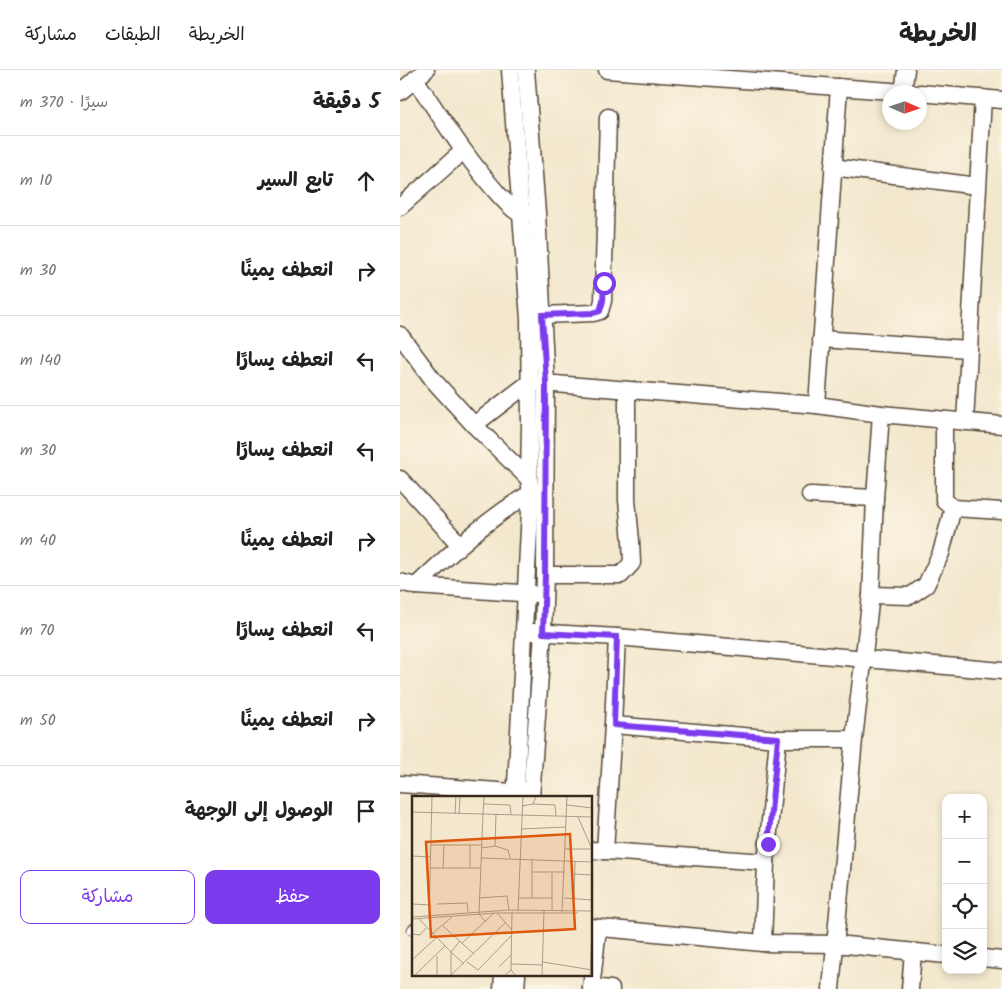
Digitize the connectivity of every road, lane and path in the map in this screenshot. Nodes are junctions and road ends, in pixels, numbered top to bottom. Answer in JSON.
{"nodes":[{"id":1,"x":510,"y":70,"type":"edge"},
{"id":2,"x":526,"y":70,"type":"edge"},
{"id":3,"x":607,"y":70,"type":"edge"},
{"id":4,"x":906,"y":70,"type":"edge"},
{"id":5,"x":421,"y":75,"type":"edge"},
{"id":6,"x":905,"y":85,"type":"edge"},
{"id":7,"x":839,"y":87,"type":"junction"},
{"id":8,"x":882,"y":90,"type":"edge"},
{"id":9,"x":400,"y":92,"type":"edge"},
{"id":10,"x":927,"y":94,"type":"edge"},
{"id":11,"x":983,"y":98,"type":"junction"},
{"id":12,"x":1002,"y":100,"type":"edge"},
{"id":13,"x":608,"y":117,"type":"dead end"},
{"id":14,"x":464,"y":151,"type":"junction"},
{"id":15,"x":833,"y":167,"type":"junction"},
{"id":16,"x":978,"y":186,"type":"junction"},
{"id":17,"x":400,"y":207,"type":"edge"},
{"id":18,"x":520,"y":213,"type":"junction"},
{"id":19,"x":537,"y":214,"type":"junction"},
{"id":20,"x":542,"y":315,"type":"junction"},
{"id":21,"x":400,"y":335,"type":"edge"},
{"id":22,"x":821,"y":339,"type":"junction"},
{"id":23,"x":968,"y":349,"type":"junction"},
{"id":24,"x":538,"y":383,"type":"junction"},
{"id":25,"x":627,"y":390,"type":"junction"},
{"id":26,"x":817,"y":405,"type":"junction"},
{"id":27,"x":882,"y":414,"type":"junction"},
{"id":28,"x":944,"y":420,"type":"junction"},
{"id":29,"x":965,"y":422,"type":"junction"},
{"id":30,"x":1002,"y":425,"type":"edge"},
{"id":31,"x":474,"y":426,"type":"junction"},
{"id":32,"x":400,"y":479,"type":"edge"},
{"id":33,"x":530,"y":486,"type":"junction"},
{"id":34,"x":810,"y":495,"type":"dead end"},
{"id":35,"x":875,"y":498,"type":"junction"},
{"id":36,"x":953,"y":508,"type":"junction"},
{"id":37,"x":1002,"y":511,"type":"edge"},
{"id":38,"x":460,"y":545,"type":"junction"},
{"id":39,"x":545,"y":575,"type":"junction"},
{"id":40,"x":400,"y":582,"type":"edge"},
{"id":41,"x":416,"y":586,"type":"junction"},
{"id":42,"x":525,"y":594,"type":"junction"},
{"id":43,"x":872,"y":594,"type":"junction"},
{"id":44,"x":544,"y":595,"type":"junction"},
{"id":45,"x":524,"y":632,"type":"junction"},
{"id":46,"x":543,"y":633,"type":"junction"},
{"id":47,"x":617,"y":637,"type":"junction"},
{"id":48,"x":864,"y":659,"type":"junction"},
{"id":49,"x":1002,"y":671,"type":"edge"},
{"id":50,"x":614,"y":725,"type":"junction"},
{"id":51,"x":778,"y":738,"type":"junction"},
{"id":52,"x":854,"y":739,"type":"junction"},
{"id":53,"x":400,"y":784,"type":"edge"},
{"id":54,"x":523,"y":795,"type":"edge"},
{"id":55,"x":598,"y":851,"type":"edge"},
{"id":56,"x":766,"y":862,"type":"junction"},
{"id":57,"x":594,"y":927,"type":"edge"},
{"id":58,"x":763,"y":943,"type":"junction"},
{"id":59,"x":836,"y":944,"type":"junction"},
{"id":60,"x":913,"y":952,"type":"junction"},
{"id":61,"x":942,"y":955,"type":"edge"},
{"id":62,"x":987,"y":958,"type":"edge"},
{"id":63,"x":1002,"y":960,"type":"edge"},
{"id":64,"x":592,"y":968,"type":"edge"},
{"id":65,"x":503,"y":976,"type":"edge"},
{"id":66,"x":517,"y":976,"type":"edge"},
{"id":67,"x":591,"y":988,"type":"edge"},
{"id":68,"x":502,"y":989,"type":"edge"},
{"id":69,"x":516,"y":989,"type":"edge"},
{"id":70,"x":611,"y":989,"type":"edge"},
{"id":71,"x":832,"y":989,"type":"edge"},
{"id":72,"x":910,"y":989,"type":"edge"}],
"edges":[{"from":1,"to":18,"type":"street"},
{"from":2,"to":19,"type":"street"},
{"from":3,"to":7,"type":"street"},
{"from":4,"to":6,"type":"street"},
{"from":5,"to":9,"type":"street"},
{"from":5,"to":14,"type":"street"},
{"from":7,"to":8,"type":"street"},
{"from":7,"to":15,"type":"street"},
{"from":10,"to":11,"type":"street"},
{"from":11,"to":12,"type":"street"},
{"from":11,"to":16,"type":"street"},
{"from":13,"to":20,"type":"street"},
{"from":14,"to":17,"type":"street"},
{"from":14,"to":18,"type":"street"},
{"from":15,"to":16,"type":"street"},
{"from":15,"to":22,"type":"street"},
{"from":16,"to":23,"type":"street"},
{"from":18,"to":19,"type":"street"},
{"from":18,"to":24,"type":"street"},
{"from":19,"to":20,"type":"street"},
{"from":20,"to":24,"type":"street"},
{"from":21,"to":31,"type":"street"},
{"from":22,"to":23,"type":"street"},
{"from":22,"to":26,"type":"street"},
{"from":23,"to":29,"type":"street"},
{"from":24,"to":25,"type":"street"},
{"from":24,"to":31,"type":"street"},
{"from":24,"to":33,"type":"street"},
{"from":24,"to":39,"type":"street"},
{"from":25,"to":26,"type":"street"},
{"from":25,"to":39,"type":"street"},
{"from":26,"to":27,"type":"street"},
{"from":27,"to":28,"type":"street"},
{"from":27,"to":35,"type":"street"},
{"from":28,"to":29,"type":"street"},
{"from":28,"to":36,"type":"street"},
{"from":29,"to":30,"type":"street"},
{"from":31,"to":33,"type":"street"},
{"from":32,"to":38,"type":"street"},
{"from":33,"to":38,"type":"street"},
{"from":33,"to":42,"type":"street"},
{"from":34,"to":35,"type":"street"},
{"from":35,"to":43,"type":"street"},
{"from":36,"to":37,"type":"street"},
{"from":36,"to":43,"type":"street"},
{"from":38,"to":41,"type":"street"},
{"from":39,"to":44,"type":"street"},
{"from":40,"to":41,"type":"street"},
{"from":41,"to":42,"type":"street"},
{"from":42,"to":44,"type":"street"},
{"from":42,"to":45,"type":"street"},
{"from":43,"to":48,"type":"street"},
{"from":44,"to":46,"type":"street"},
{"from":45,"to":46,"type":"street"},
{"from":45,"to":54,"type":"street"},
{"from":46,"to":47,"type":"street"},
{"from":46,"to":54,"type":"street"},
{"from":47,"to":48,"type":"street"},
{"from":47,"to":50,"type":"street"},
{"from":48,"to":49,"type":"street"},
{"from":48,"to":52,"type":"street"},
{"from":50,"to":51,"type":"street"},
{"from":50,"to":55,"type":"street"},
{"from":51,"to":52,"type":"street"},
{"from":51,"to":56,"type":"street"},
{"from":52,"to":59,"type":"street"},
{"from":53,"to":54,"type":"street"},
{"from":55,"to":56,"type":"street"},
{"from":56,"to":58,"type":"street"},
{"from":57,"to":58,"type":"street"},
{"from":57,"to":64,"type":"street"},
{"from":58,"to":59,"type":"street"},
{"from":59,"to":60,"type":"street"},
{"from":59,"to":71,"type":"street"},
{"from":60,"to":61,"type":"street"},
{"from":60,"to":72,"type":"street"},
{"from":62,"to":63,"type":"street"},
{"from":65,"to":68,"type":"street"},
{"from":66,"to":69,"type":"street"},
{"from":67,"to":70,"type":"street"}]}
